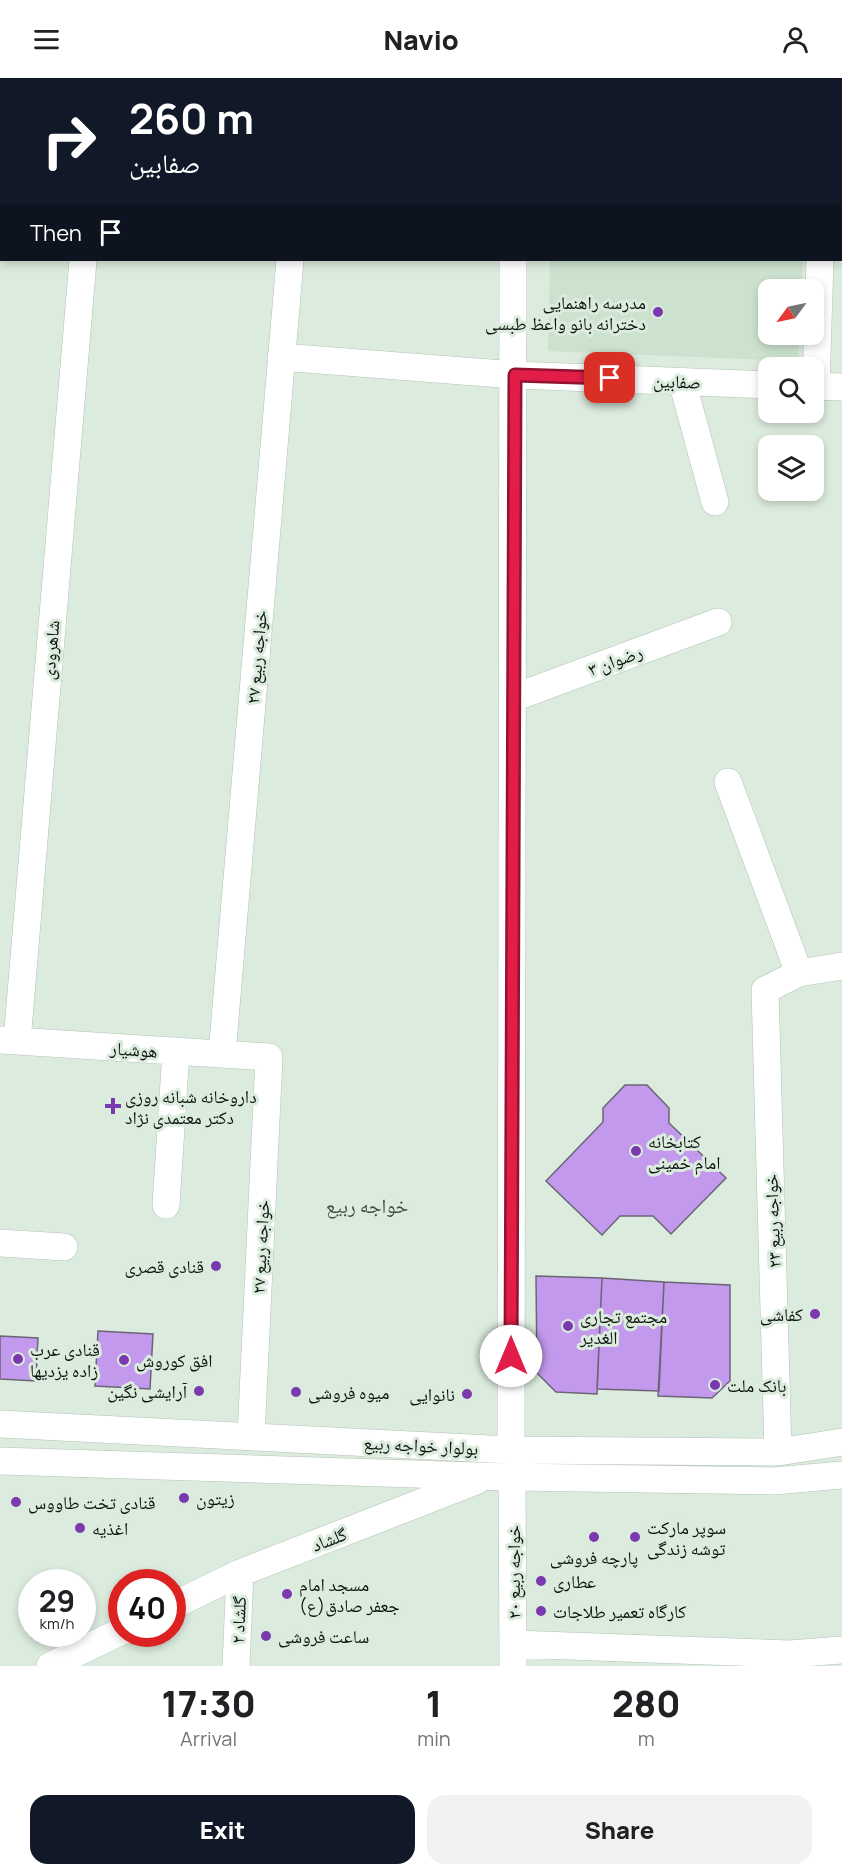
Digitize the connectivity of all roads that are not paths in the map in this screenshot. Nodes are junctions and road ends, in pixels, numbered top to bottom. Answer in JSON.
{"nodes":[{"id":1,"x":83,"y":261,"type":"edge"},
{"id":2,"x":290,"y":261,"type":"edge"},
{"id":3,"x":513,"y":261,"type":"edge"},
{"id":4,"x":820,"y":261,"type":"edge"},
{"id":5,"x":281,"y":357,"type":"junction"},
{"id":6,"x":823,"y":357,"type":"edge"},
{"id":7,"x":515,"y":375,"type":"junction"},
{"id":8,"x":682,"y":381,"type":"junction"},
{"id":9,"x":758,"y":385,"type":"edge"},
{"id":10,"x":715,"y":502,"type":"dead end"},
{"id":11,"x":718,"y":622,"type":"dead end"},
{"id":12,"x":513,"y":698,"type":"junction"},
{"id":13,"x":728,"y":782,"type":"dead end"},
{"id":14,"x":842,"y":966,"type":"edge"},
{"id":15,"x":799,"y":973,"type":"junction"},
{"id":16,"x":9,"y":1040,"type":"edge"},
{"id":17,"x":176,"y":1052,"type":"junction"},
{"id":18,"x":222,"y":1054,"type":"junction"},
{"id":19,"x":269,"y":1057,"type":"joint"},
{"id":20,"x":166,"y":1205,"type":"dead end"},
{"id":21,"x":0,"y":1243,"type":"edge"},
{"id":22,"x":64,"y":1247,"type":"dead end"},
{"id":23,"x":0,"y":1424,"type":"edge"},
{"id":24,"x":251,"y":1437,"type":"junction"},
{"id":25,"x":842,"y":1442,"type":"edge"},
{"id":26,"x":511,"y":1450,"type":"junction"},
{"id":27,"x":778,"y":1452,"type":"junction"},
{"id":28,"x":0,"y":1461,"type":"edge"},
{"id":29,"x":842,"y":1475,"type":"edge"},
{"id":30,"x":500,"y":1477,"type":"junction"},
{"id":31,"x":240,"y":1574,"type":"junction"},
{"id":32,"x":186,"y":1599,"type":"edge"},
{"id":33,"x":108,"y":1638,"type":"edge"},
{"id":34,"x":842,"y":1650,"type":"edge"},
{"id":35,"x":513,"y":1655,"type":"edge"},
{"id":36,"x":790,"y":1660,"type":"edge"},
{"id":37,"x":50,"y":1666,"type":"edge"},
{"id":38,"x":236,"y":1666,"type":"edge"}],
"edges":[{"from":1,"to":16,"type":"street","name":"شاهرودی"},
{"from":2,"to":5,"type":"street","name":"خواجه ربیع ۲۷"},
{"from":3,"to":7,"type":"street"},
{"from":4,"to":6,"type":"street"},
{"from":5,"to":7,"type":"street","name":"صفابین"},
{"from":5,"to":18,"type":"street","name":"خواجه ربیع ۲۷"},
{"from":7,"to":8,"type":"street","name":"صفابین"},
{"from":7,"to":12,"type":"street"},
{"from":8,"to":9,"type":"street","name":"صفابین"},
{"from":8,"to":10,"type":"street"},
{"from":11,"to":12,"type":"street","name":"رضوان ۳"},
{"from":12,"to":26,"type":"street"},
{"from":13,"to":15,"type":"street"},
{"from":14,"to":15,"type":"street"},
{"from":15,"to":27,"type":"street","name":"خواجه ربیع ۲۳"},
{"from":16,"to":17,"type":"street","name":"هوشیار"},
{"from":17,"to":18,"type":"street","name":"هوشیار"},
{"from":17,"to":20,"type":"street"},
{"from":18,"to":19,"type":"street","name":"هوشیار"},
{"from":19,"to":24,"type":"street","name":"خواجه ربیع ۲۷"},
{"from":21,"to":22,"type":"street"},
{"from":23,"to":24,"type":"street","name":"بولوار خواجه ربیع"},
{"from":24,"to":26,"type":"street","name":"بولوار خواجه ربیع"},
{"from":25,"to":27,"type":"street","name":"بولوار خواجه ربیع"},
{"from":26,"to":27,"type":"street","name":"بولوار خواجه ربیع"},
{"from":28,"to":30,"type":"street","name":"بولوار خواجه ربیع"},
{"from":29,"to":30,"type":"street","name":"بولوار خواجه ربیع"},
{"from":30,"to":31,"type":"street","name":"گلشاد"},
{"from":30,"to":35,"type":"street","name":"خواجه ربیع ۲۰"},
{"from":31,"to":32,"type":"street","name":"گلشاد"},
{"from":31,"to":38,"type":"street","name":"گلشاد ۲"},
{"from":33,"to":37,"type":"street"},
{"from":34,"to":36,"type":"street"},
{"from":35,"to":36,"type":"street"}]}
